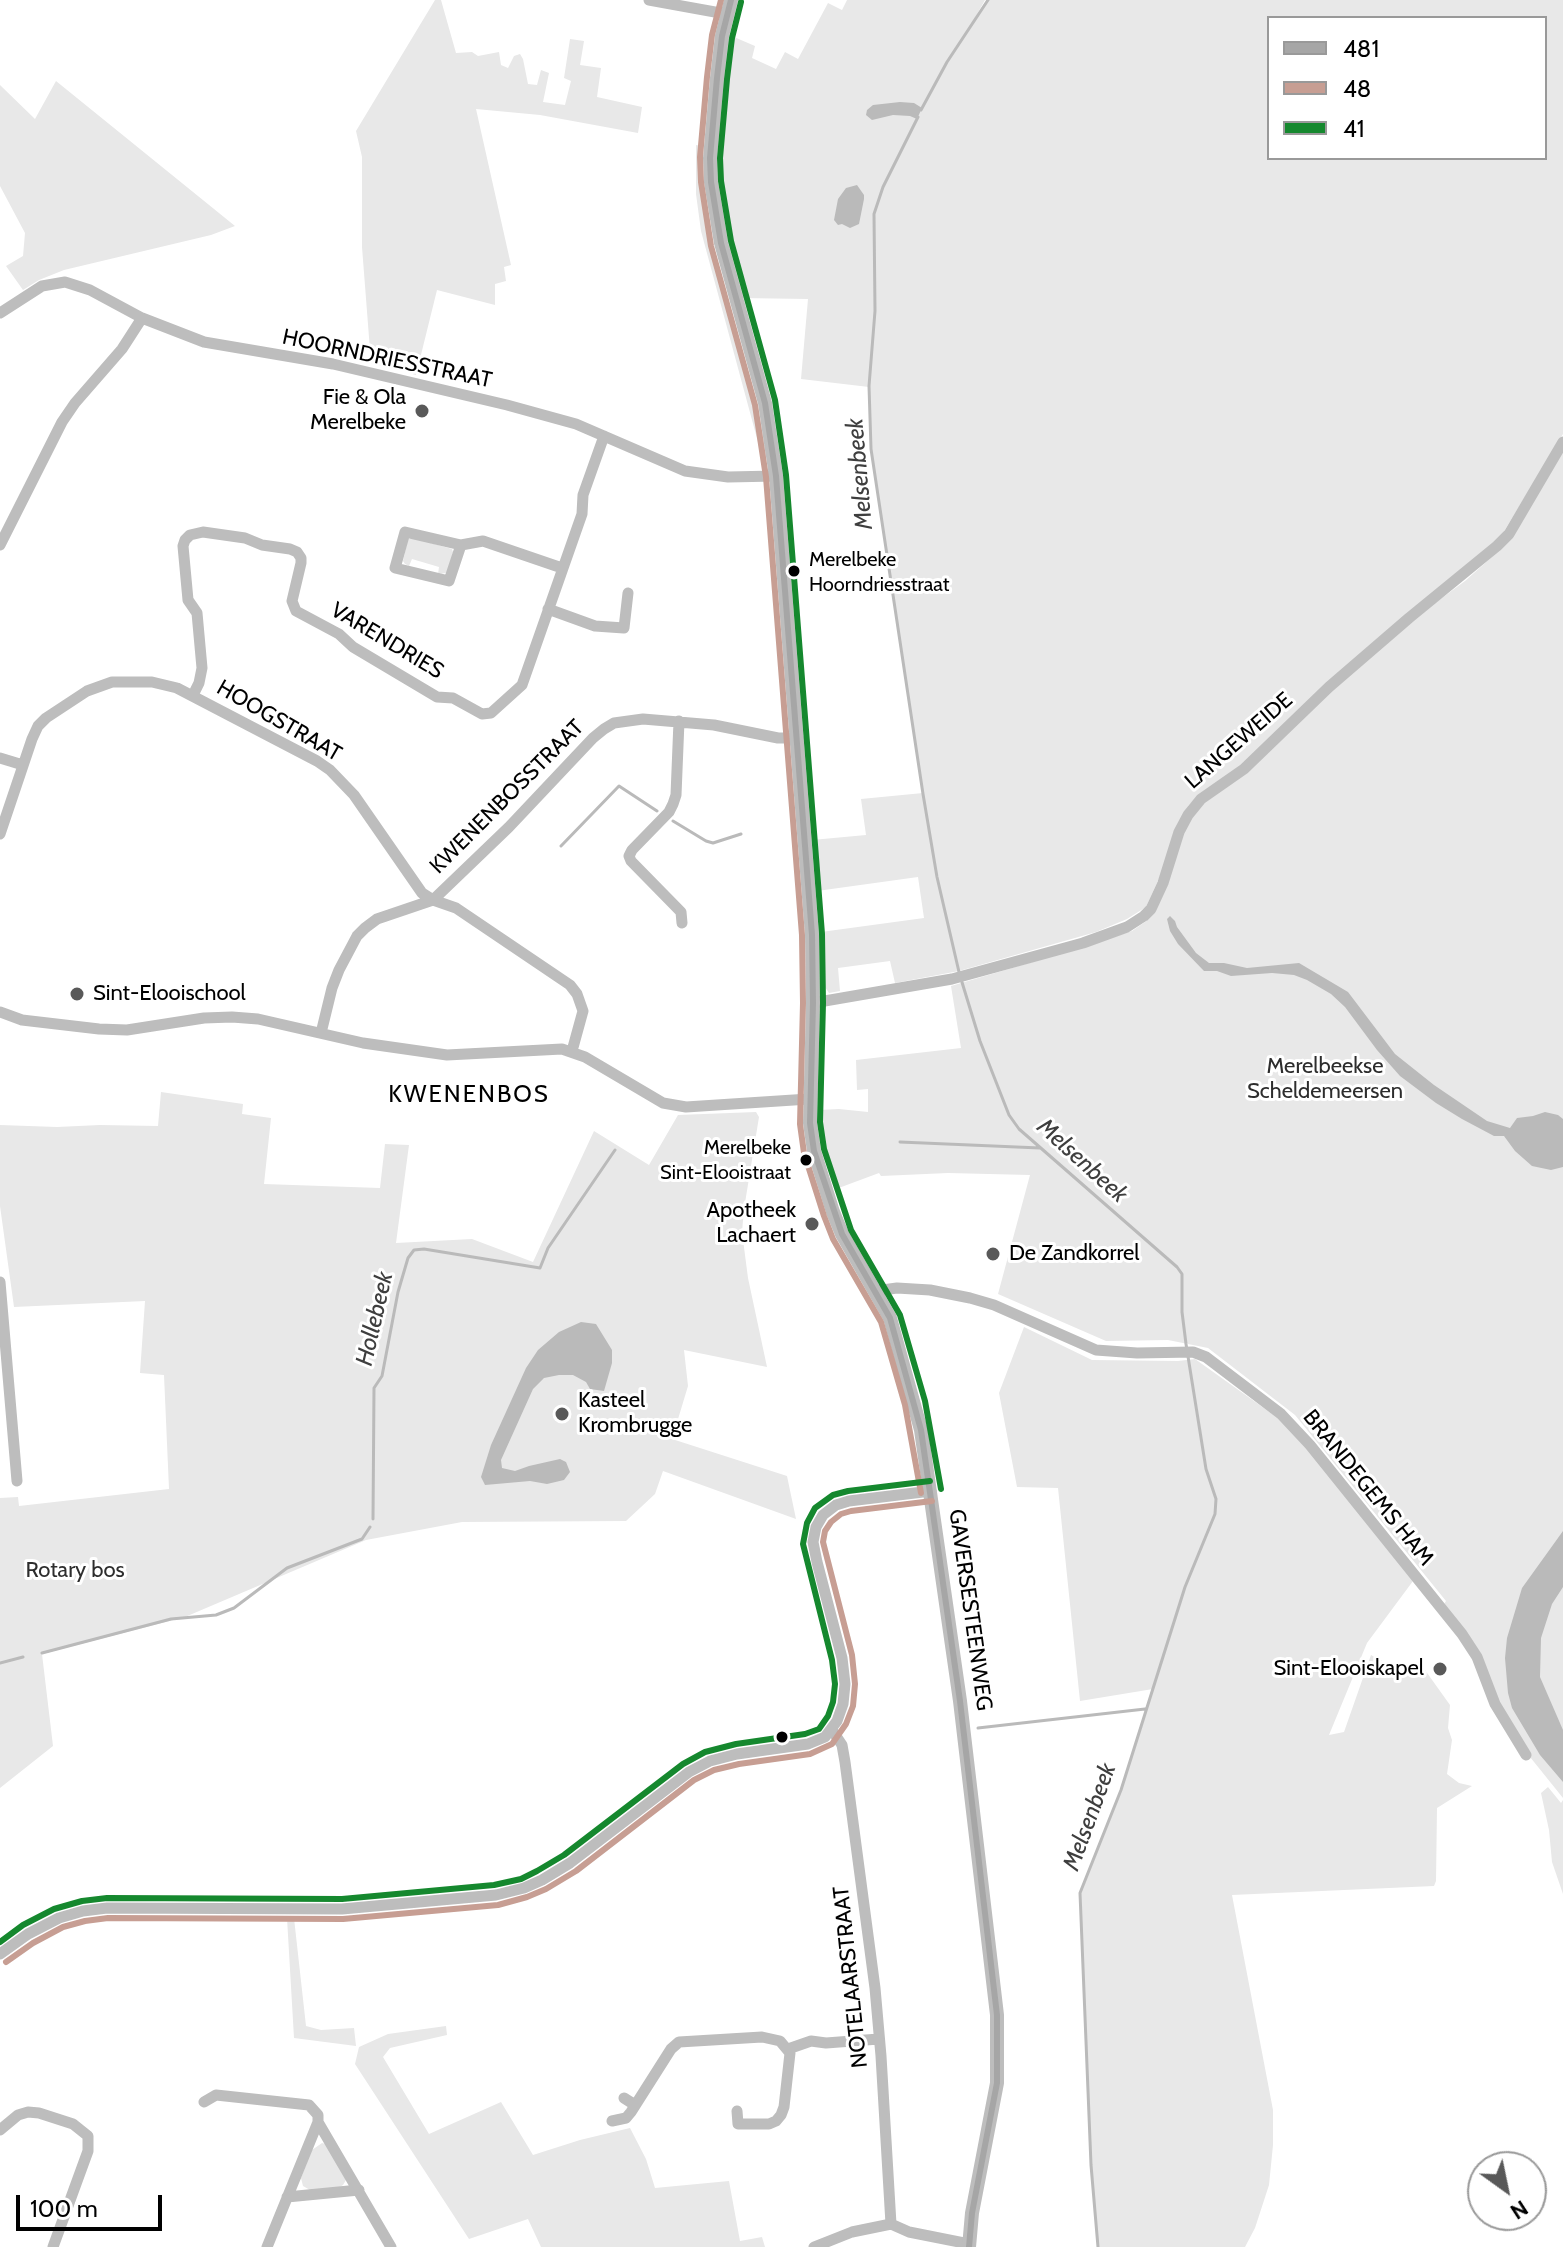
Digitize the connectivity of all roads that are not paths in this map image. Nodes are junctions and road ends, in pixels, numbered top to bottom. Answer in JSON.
{"nodes":[{"id":1,"x":649,"y":0,"type":"edge"},
{"id":2,"x":729,"y":7,"type":"edge"},
{"id":3,"x":0,"y":313,"type":"edge"},
{"id":4,"x":142,"y":318,"type":"junction"},
{"id":5,"x":604,"y":436,"type":"junction"},
{"id":6,"x":1563,"y":442,"type":"edge"},
{"id":7,"x":776,"y":476,"type":"junction"},
{"id":8,"x":0,"y":545,"type":"edge"},
{"id":9,"x":461,"y":545,"type":"junction"},
{"id":10,"x":562,"y":568,"type":"junction"},
{"id":11,"x":628,"y":593,"type":"dead end"},
{"id":12,"x":548,"y":609,"type":"junction"},
{"id":13,"x":193,"y":695,"type":"junction"},
{"id":14,"x":679,"y":721,"type":"junction"},
{"id":15,"x":798,"y":738,"type":"junction"},
{"id":16,"x":0,"y":758,"type":"edge"},
{"id":17,"x":23,"y":765,"type":"junction"},
{"id":18,"x":0,"y":834,"type":"edge"},
{"id":19,"x":433,"y":900,"type":"junction"},
{"id":20,"x":682,"y":923,"type":"dead end"},
{"id":21,"x":813,"y":1003,"type":"junction"},
{"id":22,"x":0,"y":1012,"type":"edge"},
{"id":23,"x":321,"y":1033,"type":"junction"},
{"id":24,"x":572,"y":1051,"type":"junction"},
{"id":25,"x":809,"y":1099,"type":"junction"},
{"id":26,"x":0,"y":1282,"type":"edge"},
{"id":27,"x":875,"y":1291,"type":"junction"},
{"id":28,"x":1,"y":1309,"type":"edge"},
{"id":29,"x":17,"y":1481,"type":"dead end"},
{"id":30,"x":931,"y":1491,"type":"junction"},
{"id":31,"x":832,"y":1730,"type":"junction"},
{"id":32,"x":1526,"y":1755,"type":"dead end"},
{"id":33,"x":0,"y":1954,"type":"edge"},
{"id":34,"x":879,"y":2039,"type":"junction"},
{"id":35,"x":788,"y":2049,"type":"junction"},
{"id":36,"x":204,"y":2102,"type":"dead end"},
{"id":37,"x":737,"y":2111,"type":"dead end"},
{"id":38,"x":612,"y":2121,"type":"dead end"},
{"id":39,"x":318,"y":2122,"type":"junction"},
{"id":40,"x":0,"y":2130,"type":"edge"},
{"id":41,"x":359,"y":2190,"type":"junction"},
{"id":42,"x":287,"y":2197,"type":"junction"},
{"id":43,"x":891,"y":2224,"type":"junction"},
{"id":44,"x":969,"y":2245,"type":"edge"},
{"id":45,"x":53,"y":2247,"type":"edge"},
{"id":46,"x":267,"y":2247,"type":"edge"},
{"id":47,"x":391,"y":2247,"type":"edge"},
{"id":48,"x":814,"y":2247,"type":"edge"}],
"edges":[{"from":1,"to":2,"type":"street"},
{"from":2,"to":7,"type":"street","name":"GAVERSESTEENWEG"},
{"from":3,"to":4,"type":"street","name":"HOORNDRIESSTRAAT"},
{"from":4,"to":5,"type":"street","name":"HOORNDRIESSTRAAT"},
{"from":4,"to":8,"type":"street"},
{"from":5,"to":7,"type":"street","name":"HOORNDRIESSTRAAT"},
{"from":5,"to":10,"type":"street","name":"VARENDRIES"},
{"from":6,"to":21,"type":"street","name":"LANGEWEIDE"},
{"from":7,"to":15,"type":"street","name":"GAVERSESTEENWEG"},
{"from":9,"to":9,"type":"street"},
{"from":9,"to":10,"type":"street"},
{"from":10,"to":12,"type":"street","name":"VARENDRIES"},
{"from":11,"to":12,"type":"street"},
{"from":12,"to":13,"type":"street","name":"VARENDRIES"},
{"from":13,"to":17,"type":"street","name":"HOOGSTRAAT"},
{"from":13,"to":19,"type":"street","name":"HOOGSTRAAT"},
{"from":14,"to":15,"type":"street","name":"KWENENBOSSTRAAT"},
{"from":14,"to":19,"type":"street","name":"KWENENBOSSTRAAT"},
{"from":14,"to":20,"type":"street"},
{"from":15,"to":21,"type":"street","name":"GAVERSESTEENWEG"},
{"from":16,"to":17,"type":"street"},
{"from":17,"to":18,"type":"street","name":"HOOGSTRAAT"},
{"from":19,"to":23,"type":"street","name":"KWENENBOSSTRAAT"},
{"from":19,"to":24,"type":"street","name":"HOOGSTRAAT"},
{"from":21,"to":25,"type":"street","name":"GAVERSESTEENWEG"},
{"from":22,"to":23,"type":"street"},
{"from":23,"to":24,"type":"street"},
{"from":24,"to":25,"type":"street"},
{"from":25,"to":27,"type":"street","name":"GAVERSESTEENWEG"},
{"from":26,"to":28,"type":"street"},
{"from":27,"to":30,"type":"street","name":"GAVERSESTEENWEG"},
{"from":27,"to":32,"type":"street","name":"BRANDEGEMS HAM"},
{"from":28,"to":29,"type":"street"},
{"from":30,"to":31,"type":"street"},
{"from":30,"to":44,"type":"street","name":"GAVERSESTEENWEG"},
{"from":31,"to":33,"type":"street"},
{"from":31,"to":34,"type":"street","name":"NOTELAARSTRAAT"},
{"from":34,"to":35,"type":"street"},
{"from":34,"to":43,"type":"street","name":"NOTELAARSTRAAT"},
{"from":35,"to":37,"type":"street"},
{"from":35,"to":38,"type":"street"},
{"from":36,"to":39,"type":"street"},
{"from":39,"to":41,"type":"street"},
{"from":39,"to":42,"type":"street"},
{"from":40,"to":45,"type":"street"},
{"from":41,"to":42,"type":"street"},
{"from":41,"to":47,"type":"street"},
{"from":42,"to":46,"type":"street"},
{"from":43,"to":44,"type":"street"},
{"from":43,"to":48,"type":"street"}]}
